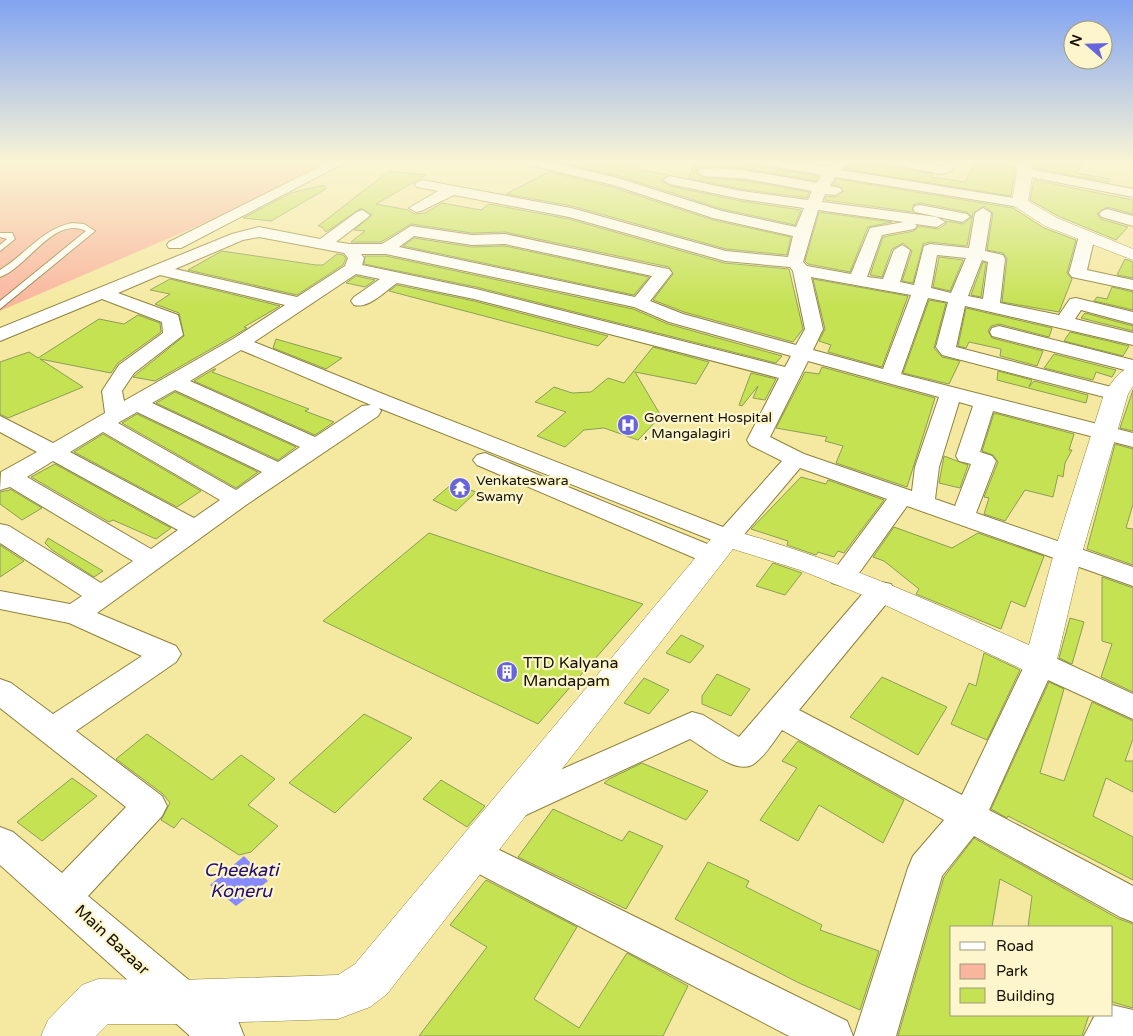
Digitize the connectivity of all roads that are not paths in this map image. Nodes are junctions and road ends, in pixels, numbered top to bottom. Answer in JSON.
{"nodes":[{"id":1,"x":259,"y":209,"type":"edge"},
{"id":2,"x":546,"y":209,"type":"edge"},
{"id":3,"x":701,"y":209,"type":"edge"},
{"id":4,"x":811,"y":209,"type":"edge"},
{"id":5,"x":850,"y":209,"type":"edge"},
{"id":6,"x":924,"y":209,"type":"edge"},
{"id":7,"x":1005,"y":209,"type":"edge"},
{"id":8,"x":1030,"y":209,"type":"edge"},
{"id":9,"x":983,"y":213,"type":"junction"},
{"id":10,"x":1107,"y":214,"type":"dead end"},
{"id":11,"x":362,"y":215,"type":"dead end"},
{"id":12,"x":583,"y":217,"type":"junction"},
{"id":13,"x":962,"y":217,"type":"junction"},
{"id":14,"x":1133,"y":221,"type":"edge"},
{"id":15,"x":937,"y":222,"type":"junction"},
{"id":16,"x":800,"y":233,"type":"junction"},
{"id":17,"x":0,"y":235,"type":"edge"},
{"id":18,"x":1087,"y":236,"type":"junction"},
{"id":19,"x":157,"y":238,"type":"dead end"},
{"id":20,"x":324,"y":243,"type":"junction"},
{"id":21,"x":0,"y":249,"type":"edge"},
{"id":22,"x":350,"y":249,"type":"junction"},
{"id":23,"x":550,"y":249,"type":"junction"},
{"id":24,"x":386,"y":250,"type":"junction"},
{"id":25,"x":902,"y":250,"type":"dead end"},
{"id":26,"x":186,"y":252,"type":"junction"},
{"id":27,"x":976,"y":254,"type":"junction"},
{"id":28,"x":1133,"y":254,"type":"edge"},
{"id":29,"x":798,"y":267,"type":"junction"},
{"id":30,"x":354,"y":268,"type":"junction"},
{"id":31,"x":529,"y":268,"type":"junction"},
{"id":32,"x":159,"y":270,"type":"junction"},
{"id":33,"x":0,"y":274,"type":"edge"},
{"id":34,"x":394,"y":277,"type":"junction"},
{"id":35,"x":858,"y":280,"type":"junction"},
{"id":36,"x":890,"y":285,"type":"junction"},
{"id":37,"x":1133,"y":285,"type":"edge"},
{"id":38,"x":922,"y":290,"type":"junction"},
{"id":39,"x":102,"y":293,"type":"junction"},
{"id":40,"x":306,"y":298,"type":"junction"},
{"id":41,"x":958,"y":298,"type":"junction"},
{"id":42,"x":360,"y":302,"type":"dead end"},
{"id":43,"x":639,"y":303,"type":"junction"},
{"id":44,"x":991,"y":305,"type":"junction"},
{"id":45,"x":0,"y":306,"type":"edge"},
{"id":46,"x":1133,"y":318,"type":"edge"},
{"id":47,"x":1064,"y":321,"type":"junction"},
{"id":48,"x":999,"y":332,"type":"dead end"},
{"id":49,"x":0,"y":335,"type":"edge"},
{"id":50,"x":1133,"y":339,"type":"edge"},
{"id":51,"x":231,"y":347,"type":"junction"},
{"id":52,"x":802,"y":352,"type":"junction"},
{"id":53,"x":790,"y":375,"type":"junction"},
{"id":54,"x":890,"y":377,"type":"junction"},
{"id":55,"x":173,"y":381,"type":"junction"},
{"id":56,"x":1127,"y":381,"type":"edge"},
{"id":57,"x":951,"y":394,"type":"junction"},
{"id":58,"x":985,"y":403,"type":"junction"},
{"id":59,"x":370,"y":411,"type":"junction"},
{"id":60,"x":118,"y":413,"type":"junction"},
{"id":61,"x":0,"y":423,"type":"edge"},
{"id":62,"x":1104,"y":434,"type":"junction"},
{"id":63,"x":1133,"y":440,"type":"edge"},
{"id":64,"x":318,"y":447,"type":"junction"},
{"id":65,"x":52,"y":452,"type":"junction"},
{"id":66,"x":497,"y":456,"type":"junction"},
{"id":67,"x":796,"y":459,"type":"junction"},
{"id":68,"x":280,"y":472,"type":"junction"},
{"id":69,"x":5,"y":480,"type":"edge"},
{"id":70,"x":913,"y":499,"type":"junction"},
{"id":71,"x":237,"y":500,"type":"junction"},
{"id":72,"x":963,"y":516,"type":"junction"},
{"id":73,"x":195,"y":529,"type":"junction"},
{"id":74,"x":0,"y":532,"type":"edge"},
{"id":75,"x":720,"y":547,"type":"junction"},
{"id":76,"x":1068,"y":553,"type":"junction"},
{"id":77,"x":151,"y":560,"type":"junction"},
{"id":78,"x":842,"y":577,"type":"junction"},
{"id":79,"x":1133,"y":577,"type":"edge"},
{"id":80,"x":880,"y":591,"type":"junction"},
{"id":81,"x":101,"y":596,"type":"junction"},
{"id":82,"x":0,"y":600,"type":"edge"},
{"id":83,"x":75,"y":615,"type":"junction"},
{"id":84,"x":1040,"y":664,"type":"junction"},
{"id":85,"x":0,"y":691,"type":"edge"},
{"id":86,"x":1133,"y":707,"type":"edge"},
{"id":87,"x":778,"y":713,"type":"junction"},
{"id":88,"x":52,"y":731,"type":"junction"},
{"id":89,"x":510,"y":807,"type":"junction"},
{"id":90,"x":969,"y":816,"type":"junction"},
{"id":91,"x":0,"y":843,"type":"edge"},
{"id":92,"x":474,"y":853,"type":"junction"},
{"id":93,"x":64,"y":896,"type":"junction"},
{"id":94,"x":1133,"y":906,"type":"edge"},
{"id":95,"x":179,"y":1002,"type":"junction"},
{"id":96,"x":1133,"y":1031,"type":"edge"},
{"id":97,"x":64,"y":1036,"type":"edge"},
{"id":98,"x":223,"y":1036,"type":"edge"},
{"id":99,"x":832,"y":1036,"type":"edge"},
{"id":100,"x":875,"y":1036,"type":"edge"},
{"id":101,"x":1105,"y":1036,"type":"edge"}],
"edges":[{"from":1,"to":26,"type":"street"},
{"from":2,"to":12,"type":"street"},
{"from":3,"to":16,"type":"street"},
{"from":4,"to":16,"type":"street"},
{"from":5,"to":15,"type":"street"},
{"from":6,"to":13,"type":"street"},
{"from":7,"to":9,"type":"street"},
{"from":8,"to":18,"type":"street"},
{"from":9,"to":13,"type":"street"},
{"from":9,"to":27,"type":"street"},
{"from":10,"to":14,"type":"street"},
{"from":11,"to":20,"type":"street"},
{"from":12,"to":23,"type":"street"},
{"from":12,"to":29,"type":"street"},
{"from":13,"to":15,"type":"street"},
{"from":15,"to":35,"type":"street"},
{"from":16,"to":29,"type":"street"},
{"from":17,"to":21,"type":"lane"},
{"from":18,"to":28,"type":"street"},
{"from":18,"to":37,"type":"street"},
{"from":19,"to":26,"type":"street"},
{"from":20,"to":22,"type":"street"},
{"from":20,"to":26,"type":"street"},
{"from":22,"to":24,"type":"street"},
{"from":22,"to":30,"type":"street"},
{"from":23,"to":24,"type":"street"},
{"from":23,"to":31,"type":"street"},
{"from":23,"to":43,"type":"street"},
{"from":24,"to":31,"type":"street"},
{"from":25,"to":36,"type":"street"},
{"from":26,"to":32,"type":"street"},
{"from":26,"to":40,"type":"street"},
{"from":27,"to":38,"type":"street"},
{"from":27,"to":41,"type":"street"},
{"from":27,"to":44,"type":"street"},
{"from":29,"to":35,"type":"street"},
{"from":29,"to":52,"type":"street"},
{"from":30,"to":34,"type":"street"},
{"from":30,"to":40,"type":"street"},
{"from":31,"to":43,"type":"street"},
{"from":32,"to":39,"type":"street"},
{"from":32,"to":40,"type":"street"},
{"from":33,"to":45,"type":"lane"},
{"from":34,"to":42,"type":"street"},
{"from":34,"to":53,"type":"street"},
{"from":35,"to":36,"type":"street"},
{"from":36,"to":38,"type":"street"},
{"from":38,"to":41,"type":"street"},
{"from":38,"to":54,"type":"street"},
{"from":39,"to":49,"type":"street"},
{"from":39,"to":60,"type":"street"},
{"from":40,"to":51,"type":"street"},
{"from":41,"to":44,"type":"street"},
{"from":41,"to":56,"type":"street"},
{"from":43,"to":52,"type":"street"},
{"from":44,"to":47,"type":"street"},
{"from":46,"to":47,"type":"street"},
{"from":47,"to":50,"type":"street"},
{"from":48,"to":56,"type":"street"},
{"from":51,"to":55,"type":"street"},
{"from":51,"to":59,"type":"street"},
{"from":51,"to":66,"type":"street"},
{"from":52,"to":53,"type":"street"},
{"from":52,"to":54,"type":"street"},
{"from":53,"to":67,"type":"street"},
{"from":54,"to":57,"type":"street"},
{"from":55,"to":60,"type":"street"},
{"from":55,"to":64,"type":"street"},
{"from":56,"to":62,"type":"street"},
{"from":57,"to":58,"type":"street"},
{"from":57,"to":70,"type":"street"},
{"from":58,"to":62,"type":"street"},
{"from":58,"to":72,"type":"street"},
{"from":59,"to":64,"type":"street"},
{"from":59,"to":66,"type":"street"},
{"from":60,"to":65,"type":"street"},
{"from":60,"to":68,"type":"street"},
{"from":60,"to":71,"type":"street"},
{"from":61,"to":65,"type":"street"},
{"from":62,"to":63,"type":"street"},
{"from":62,"to":76,"type":"street"},
{"from":64,"to":68,"type":"street"},
{"from":65,"to":69,"type":"street"},
{"from":65,"to":73,"type":"street"},
{"from":66,"to":75,"type":"street"},
{"from":67,"to":70,"type":"street"},
{"from":67,"to":75,"type":"street"},
{"from":68,"to":71,"type":"street"},
{"from":69,"to":77,"type":"street"},
{"from":70,"to":72,"type":"street"},
{"from":70,"to":78,"type":"street"},
{"from":71,"to":73,"type":"street"},
{"from":72,"to":76,"type":"street"},
{"from":73,"to":77,"type":"street"},
{"from":74,"to":81,"type":"street"},
{"from":75,"to":78,"type":"street"},
{"from":75,"to":89,"type":"street"},
{"from":76,"to":79,"type":"street"},
{"from":76,"to":84,"type":"street"},
{"from":77,"to":81,"type":"street"},
{"from":78,"to":80,"type":"street"},
{"from":80,"to":84,"type":"street"},
{"from":80,"to":87,"type":"street"},
{"from":81,"to":83,"type":"street"},
{"from":82,"to":83,"type":"street"},
{"from":83,"to":88,"type":"street"},
{"from":84,"to":86,"type":"street"},
{"from":84,"to":90,"type":"street"},
{"from":85,"to":88,"type":"street"},
{"from":87,"to":89,"type":"street"},
{"from":87,"to":90,"type":"street"},
{"from":88,"to":93,"type":"street"},
{"from":89,"to":92,"type":"street"},
{"from":90,"to":94,"type":"street"},
{"from":90,"to":100,"type":"street"},
{"from":91,"to":93,"type":"street","name":"Main Bazaar"},
{"from":92,"to":95,"type":"street"},
{"from":92,"to":99,"type":"street"},
{"from":93,"to":95,"type":"street","name":"Main Bazaar"},
{"from":95,"to":97,"type":"street"},
{"from":95,"to":98,"type":"street","name":"Main Bazaar"},
{"from":96,"to":101,"type":"street"}]}
